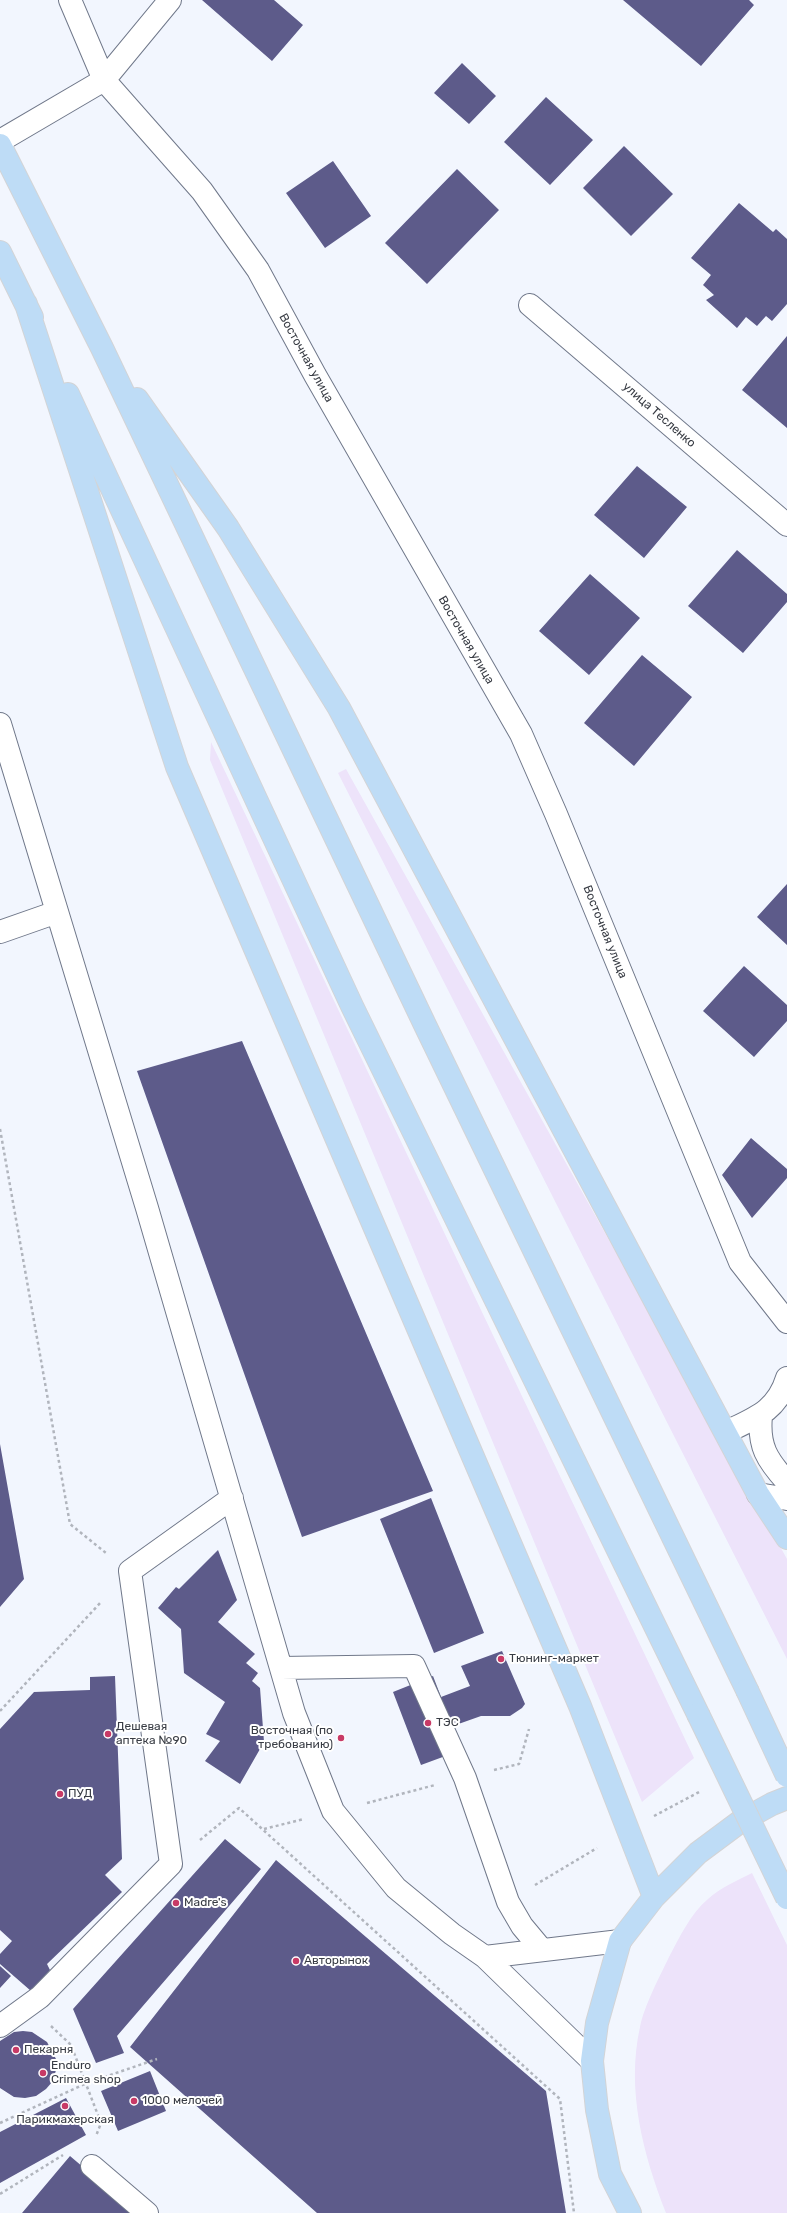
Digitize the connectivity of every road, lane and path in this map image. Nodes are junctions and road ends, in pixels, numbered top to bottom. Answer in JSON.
{"nodes":[{"id":1,"x":70,"y":0,"type":"edge"},
{"id":2,"x":170,"y":0,"type":"edge"},
{"id":3,"x":104,"y":80,"type":"junction"},
{"id":4,"x":0,"y":141,"type":"edge"},
{"id":5,"x":0,"y":145,"type":"edge"},
{"id":6,"x":0,"y":252,"type":"edge"},
{"id":7,"x":26,"y":304,"type":"junction"},
{"id":8,"x":530,"y":305,"type":"dead end"},
{"id":9,"x":102,"y":348,"type":"junction"},
{"id":10,"x":787,"y":525,"type":"edge"},
{"id":11,"x":0,"y":724,"type":"edge"},
{"id":12,"x":57,"y":912,"type":"junction"},
{"id":13,"x":0,"y":932,"type":"edge"},
{"id":14,"x":0,"y":1129,"type":"edge"},
{"id":15,"x":787,"y":1322,"type":"edge"},
{"id":16,"x":787,"y":1378,"type":"edge"},
{"id":17,"x":761,"y":1416,"type":"junction"},
{"id":18,"x":726,"y":1432,"type":"junction"},
{"id":19,"x":787,"y":1482,"type":"edge"},
{"id":20,"x":758,"y":1494,"type":"junction"},
{"id":21,"x":232,"y":1498,"type":"junction"},
{"id":22,"x":787,"y":1499,"type":"edge"},
{"id":23,"x":787,"y":1538,"type":"edge"},
{"id":24,"x":130,"y":1572,"type":"junction"},
{"id":25,"x":281,"y":1668,"type":"junction"},
{"id":26,"x":0,"y":1711,"type":"edge"},
{"id":27,"x":530,"y":1729,"type":"dead end"},
{"id":28,"x":787,"y":1776,"type":"edge"},
{"id":29,"x":465,"y":1778,"type":"junction"},
{"id":30,"x":702,"y":1791,"type":"dead end"},
{"id":31,"x":787,"y":1798,"type":"edge"},
{"id":32,"x":333,"y":1811,"type":"junction"},
{"id":33,"x":651,"y":1818,"type":"dead end"},
{"id":34,"x":264,"y":1829,"type":"junction"},
{"id":35,"x":171,"y":1864,"type":"junction"},
{"id":36,"x":654,"y":1897,"type":"junction"},
{"id":37,"x":787,"y":1898,"type":"edge"},
{"id":38,"x":620,"y":1941,"type":"junction"},
{"id":39,"x":542,"y":1950,"type":"junction"},
{"id":40,"x":486,"y":1957,"type":"junction"},
{"id":41,"x":28,"y":2006,"type":"junction"},
{"id":42,"x":0,"y":2026,"type":"edge"},
{"id":43,"x":157,"y":2059,"type":"dead end"},
{"id":44,"x":592,"y":2061,"type":"junction"},
{"id":45,"x":87,"y":2083,"type":"junction"},
{"id":46,"x":0,"y":2123,"type":"edge"},
{"id":47,"x":95,"y":2141,"type":"dead end"},
{"id":48,"x":66,"y":2153,"type":"dead end"},
{"id":49,"x":92,"y":2166,"type":"dead end"},
{"id":50,"x":0,"y":2194,"type":"edge"},
{"id":51,"x":147,"y":2213,"type":"edge"},
{"id":52,"x":574,"y":2213,"type":"edge"},
{"id":53,"x":630,"y":2213,"type":"edge"}],
"edges":[{"from":1,"to":3,"type":"street","name":"Восточная улица"},
{"from":2,"to":3,"type":"street"},
{"from":3,"to":4,"type":"street"},
{"from":3,"to":15,"type":"street","name":"Восточная улица"},
{"from":5,"to":9,"type":"main road"},
{"from":6,"to":7,"type":"main road"},
{"from":7,"to":36,"type":"main road"},
{"from":7,"to":37,"type":"main road","bridge":true},
{"from":8,"to":10,"type":"street","name":"улица Тесленко"},
{"from":9,"to":18,"type":"main road"},
{"from":9,"to":28,"type":"main road","bridge":true},
{"from":11,"to":12,"type":"street"},
{"from":12,"to":13,"type":"street"},
{"from":12,"to":21,"type":"street"},
{"from":14,"to":24,"type":"path"},
{"from":16,"to":17,"type":"street"},
{"from":17,"to":18,"type":"street"},
{"from":17,"to":19,"type":"street"},
{"from":18,"to":20,"type":"main road"},
{"from":20,"to":22,"type":"street"},
{"from":20,"to":23,"type":"main road"},
{"from":21,"to":24,"type":"street"},
{"from":21,"to":25,"type":"street"},
{"from":24,"to":26,"type":"path"},
{"from":24,"to":35,"type":"street"},
{"from":25,"to":29,"type":"street"},
{"from":25,"to":32,"type":"street"},
{"from":27,"to":29,"type":"path"},
{"from":29,"to":32,"type":"path"},
{"from":29,"to":39,"type":"street"},
{"from":30,"to":33,"type":"path"},
{"from":31,"to":36,"type":"main road"},
{"from":32,"to":34,"type":"path"},
{"from":32,"to":40,"type":"street"},
{"from":34,"to":35,"type":"path"},
{"from":34,"to":52,"type":"path"},
{"from":35,"to":41,"type":"street"},
{"from":36,"to":38,"type":"main road"},
{"from":38,"to":39,"type":"street"},
{"from":38,"to":44,"type":"main road"},
{"from":39,"to":40,"type":"street"},
{"from":40,"to":44,"type":"street"},
{"from":41,"to":42,"type":"street"},
{"from":41,"to":45,"type":"path"},
{"from":43,"to":45,"type":"path"},
{"from":44,"to":53,"type":"main road"},
{"from":45,"to":46,"type":"path"},
{"from":45,"to":47,"type":"path"},
{"from":48,"to":50,"type":"path"},
{"from":49,"to":51,"type":"street"}]}
